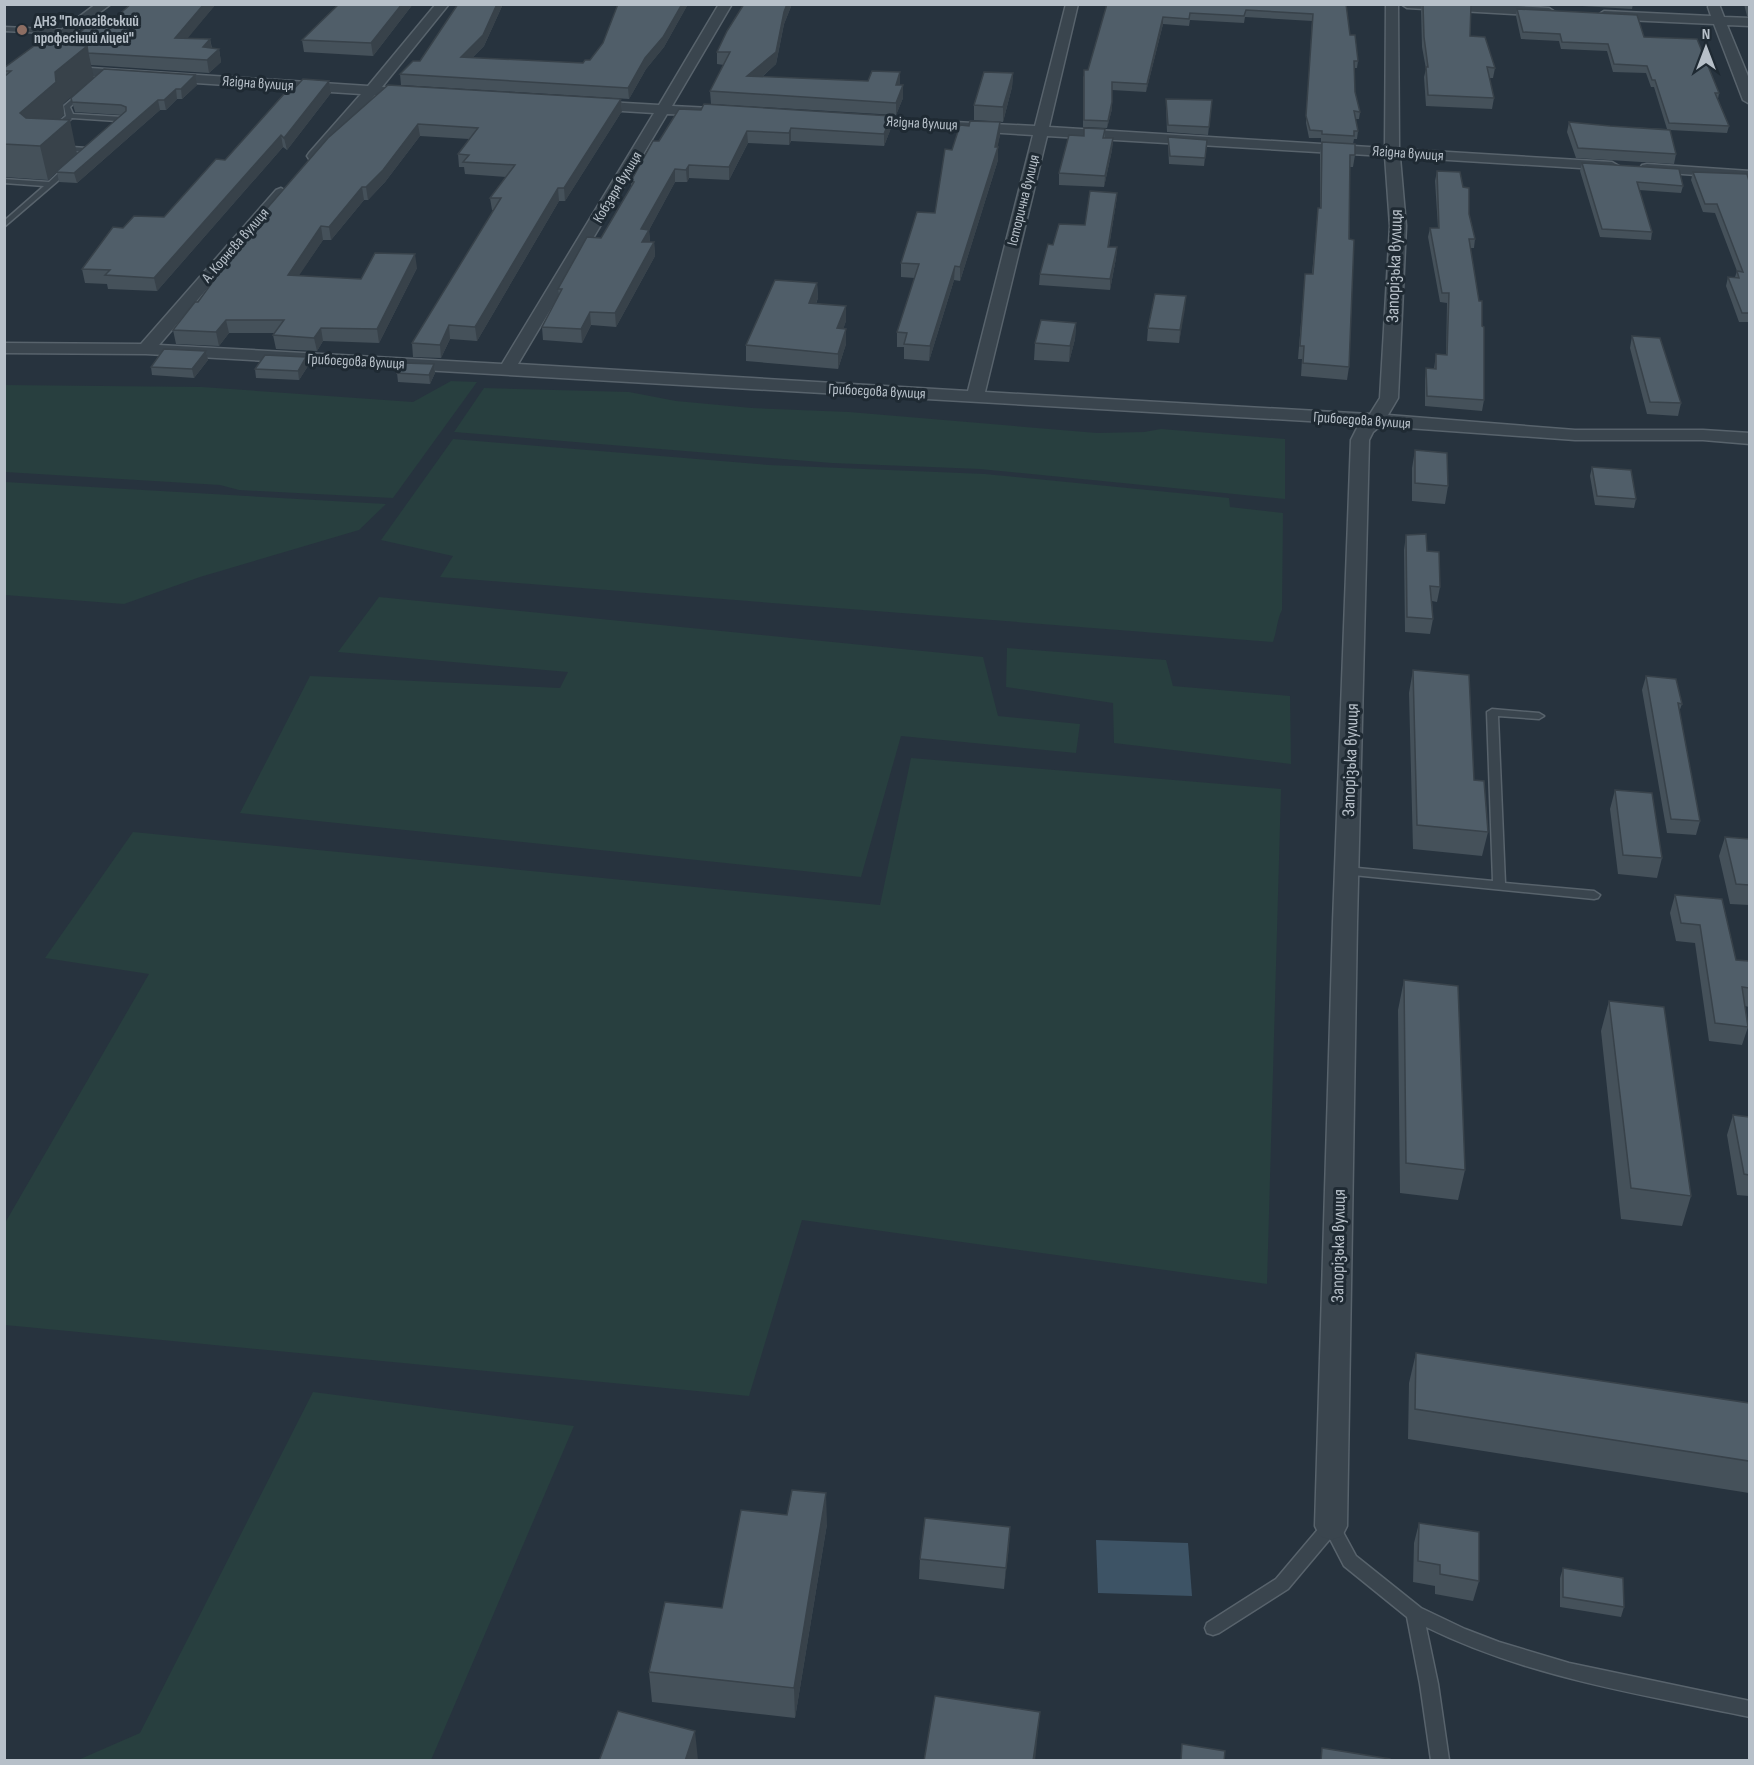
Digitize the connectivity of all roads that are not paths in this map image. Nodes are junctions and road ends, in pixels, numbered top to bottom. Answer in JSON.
{"nodes":[{"id":1,"x":105,"y":4,"type":"edge"},
{"id":2,"x":443,"y":4,"type":"edge"},
{"id":3,"x":726,"y":4,"type":"edge"},
{"id":4,"x":1072,"y":4,"type":"edge"},
{"id":5,"x":1392,"y":4,"type":"edge"},
{"id":6,"x":1407,"y":4,"type":"edge"},
{"id":7,"x":1713,"y":4,"type":"edge"},
{"id":8,"x":1563,"y":12,"type":"edge"},
{"id":9,"x":1587,"y":14,"type":"edge"},
{"id":10,"x":1719,"y":21,"type":"junction"},
{"id":11,"x":1749,"y":22,"type":"edge"},
{"id":12,"x":4,"y":29,"type":"edge"},
{"id":13,"x":70,"y":32,"type":"junction"},
{"id":14,"x":24,"y":67,"type":"junction"},
{"id":15,"x":4,"y":80,"type":"edge"},
{"id":16,"x":90,"y":86,"type":"edge"},
{"id":17,"x":372,"y":90,"type":"junction"},
{"id":18,"x":430,"y":94,"type":"edge"},
{"id":19,"x":1749,"y":100,"type":"edge"},
{"id":20,"x":570,"y":103,"type":"edge"},
{"id":21,"x":663,"y":110,"type":"junction"},
{"id":22,"x":722,"y":113,"type":"edge"},
{"id":23,"x":70,"y":116,"type":"junction"},
{"id":24,"x":840,"y":119,"type":"edge"},
{"id":25,"x":1041,"y":129,"type":"junction"},
{"id":26,"x":89,"y":150,"type":"junction"},
{"id":27,"x":1392,"y":152,"type":"junction"},
{"id":28,"x":81,"y":157,"type":"edge"},
{"id":29,"x":74,"y":164,"type":"edge"},
{"id":30,"x":1749,"y":175,"type":"edge"},
{"id":31,"x":4,"y":181,"type":"edge"},
{"id":32,"x":51,"y":184,"type":"junction"},
{"id":33,"x":4,"y":225,"type":"edge"},
{"id":34,"x":4,"y":348,"type":"edge"},
{"id":35,"x":146,"y":350,"type":"junction"},
{"id":36,"x":507,"y":369,"type":"junction"},
{"id":37,"x":975,"y":396,"type":"junction"},
{"id":38,"x":1376,"y":420,"type":"junction"},
{"id":39,"x":1749,"y":439,"type":"edge"},
{"id":40,"x":1539,"y":716,"type":"dead end"},
{"id":41,"x":1347,"y":871,"type":"junction"},
{"id":42,"x":1499,"y":884,"type":"junction"},
{"id":43,"x":1594,"y":895,"type":"dead end"},
{"id":44,"x":1331,"y":1526,"type":"junction"},
{"id":45,"x":1415,"y":1613,"type":"junction"},
{"id":46,"x":1213,"y":1628,"type":"dead end"},
{"id":47,"x":1749,"y":1709,"type":"edge"},
{"id":48,"x":1440,"y":1761,"type":"edge"}],
"edges":[{"from":1,"to":13,"type":"street"},
{"from":2,"to":17,"type":"street","name":"А. Корнєва вулиця"},
{"from":3,"to":21,"type":"street","name":"Кобзаря вулиця"},
{"from":4,"to":25,"type":"street","name":"Історична вулиця"},
{"from":5,"to":27,"type":"street","name":"Запорізька вулиця"},
{"from":6,"to":8,"type":"street"},
{"from":7,"to":10,"type":"street"},
{"from":9,"to":10,"type":"street"},
{"from":10,"to":11,"type":"street"},
{"from":10,"to":19,"type":"street"},
{"from":12,"to":13,"type":"lane"},
{"from":13,"to":14,"type":"street"},
{"from":14,"to":15,"type":"street"},
{"from":14,"to":17,"type":"street","name":"Ягідна вулиця"},
{"from":16,"to":23,"type":"lane"},
{"from":17,"to":18,"type":"street","name":"Ягідна вулиця"},
{"from":17,"to":35,"type":"street","name":"А. Корнєва вулиця"},
{"from":20,"to":21,"type":"street"},
{"from":21,"to":22,"type":"street"},
{"from":21,"to":36,"type":"street","name":"Кобзаря вулиця"},
{"from":23,"to":26,"type":"lane"},
{"from":23,"to":26,"type":"lane"},
{"from":24,"to":25,"type":"street","name":"Ягідна вулиця"},
{"from":25,"to":27,"type":"street","name":"Ягідна вулиця"},
{"from":25,"to":37,"type":"street","name":"Історична вулиця"},
{"from":26,"to":28,"type":"lane"},
{"from":27,"to":30,"type":"street","name":"Ягідна вулиця"},
{"from":27,"to":38,"type":"street","name":"Запорізька вулиця"},
{"from":29,"to":32,"type":"lane"},
{"from":31,"to":32,"type":"lane"},
{"from":32,"to":33,"type":"lane"},
{"from":34,"to":35,"type":"street","name":"Грибоєдова вулиця"},
{"from":35,"to":36,"type":"street","name":"Грибоєдова вулиця"},
{"from":36,"to":37,"type":"street","name":"Грибоєдова вулиця"},
{"from":37,"to":38,"type":"street","name":"Грибоєдова вулиця"},
{"from":38,"to":39,"type":"street","name":"Грибоєдова вулиця"},
{"from":38,"to":41,"type":"street","name":"Запорізька вулиця"},
{"from":40,"to":42,"type":"lane"},
{"from":41,"to":42,"type":"lane"},
{"from":41,"to":44,"type":"street","name":"Запорізька вулиця"},
{"from":42,"to":43,"type":"lane"},
{"from":44,"to":45,"type":"lane"},
{"from":44,"to":46,"type":"lane"},
{"from":45,"to":47,"type":"lane"},
{"from":45,"to":48,"type":"lane"}]}
